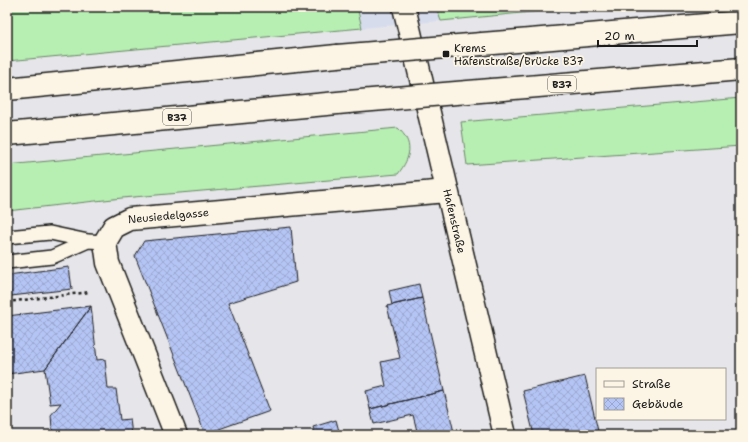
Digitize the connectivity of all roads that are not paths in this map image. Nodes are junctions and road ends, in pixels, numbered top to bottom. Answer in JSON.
{"nodes":[{"id":1,"x":404,"y":7,"type":"edge"},
{"id":2,"x":741,"y":22,"type":"edge"},
{"id":3,"x":741,"y":69,"type":"edge"},
{"id":4,"x":7,"y":89,"type":"edge"},
{"id":5,"x":7,"y":134,"type":"edge"},
{"id":6,"x":447,"y":191,"type":"junction"},
{"id":7,"x":7,"y":238,"type":"edge"},
{"id":8,"x":96,"y":241,"type":"junction"},
{"id":9,"x":7,"y":262,"type":"edge"},
{"id":10,"x":176,"y":435,"type":"edge"},
{"id":11,"x":505,"y":435,"type":"edge"}],
"edges":[{"from":1,"to":6,"type":"main road","name":"Hafenstraße"},
{"from":2,"to":4,"type":"main road","bridge":true},
{"from":3,"to":5,"type":"main road","number":"B37","bridge":true},
{"from":6,"to":8,"type":"main road","name":"Neusiedelgasse"},
{"from":6,"to":11,"type":"main road","name":"Hafenstraße"},
{"from":7,"to":8,"type":"lane"},
{"from":8,"to":9,"type":"lane"},
{"from":8,"to":10,"type":"main road"}]}
